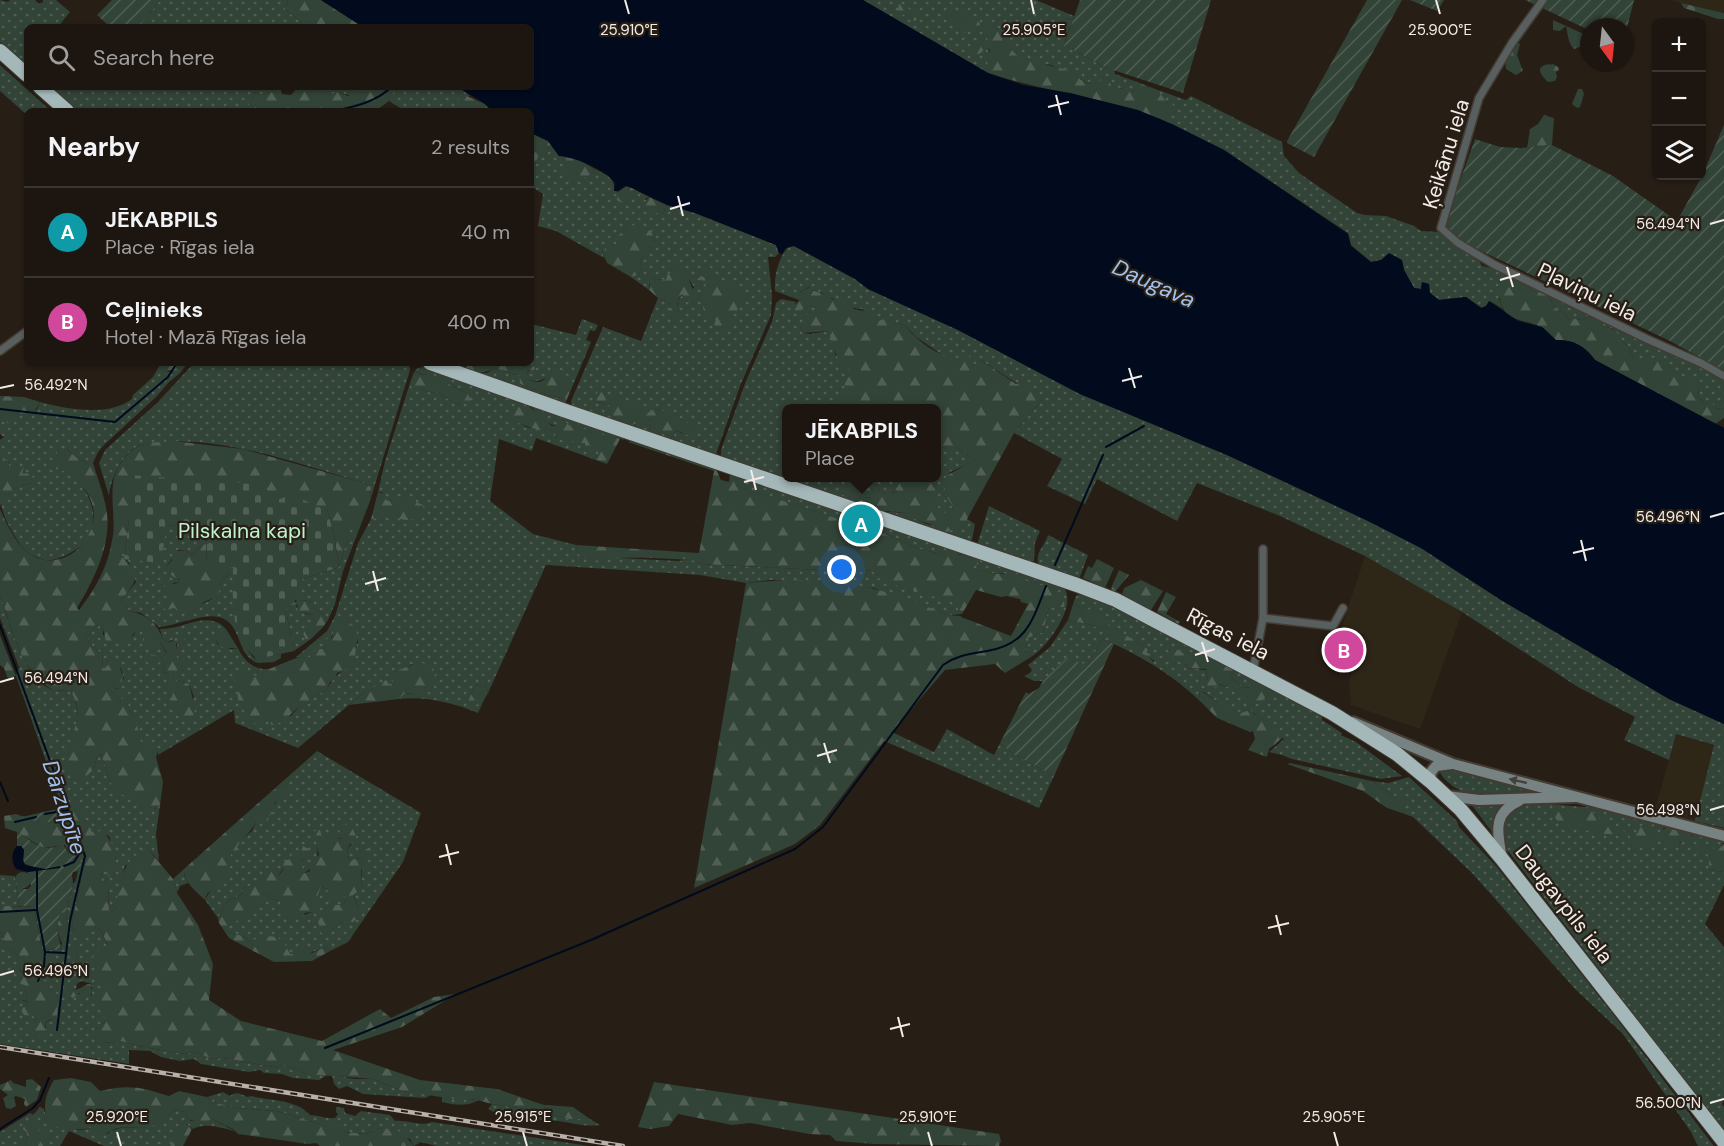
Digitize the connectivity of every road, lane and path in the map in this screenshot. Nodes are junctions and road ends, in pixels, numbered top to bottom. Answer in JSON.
{"nodes":[{"id":1,"x":1543,"y":0,"type":"edge"},
{"id":2,"x":0,"y":51,"type":"edge"},
{"id":3,"x":24,"y":72,"type":"edge"},
{"id":4,"x":43,"y":90,"type":"edge"},
{"id":5,"x":64,"y":108,"type":"edge"},
{"id":6,"x":1441,"y":228,"type":"joint"},
{"id":7,"x":24,"y":333,"type":"edge"},
{"id":8,"x":0,"y":351,"type":"edge"},
{"id":9,"x":438,"y":366,"type":"edge"},
{"id":10,"x":1724,"y":376,"type":"edge"},
{"id":11,"x":1263,"y":549,"type":"dead end"},
{"id":12,"x":1343,"y":608,"type":"dead end"},
{"id":13,"x":1263,"y":618,"type":"junction"},
{"id":14,"x":1253,"y":671,"type":"junction"},
{"id":15,"x":1344,"y":720,"type":"junction"},
{"id":16,"x":1453,"y":764,"type":"junction"},
{"id":17,"x":1430,"y":781,"type":"junction"},
{"id":18,"x":1447,"y":796,"type":"junction"},
{"id":19,"x":1574,"y":797,"type":"junction"},
{"id":20,"x":1524,"y":799,"type":"junction"},
{"id":21,"x":1724,"y":836,"type":"edge"},
{"id":22,"x":1502,"y":859,"type":"junction"},
{"id":23,"x":1724,"y":1142,"type":"edge"}],
"edges":[{"from":1,"to":6,"type":"street","name":"Ķeikānu iela"},
{"from":2,"to":3,"type":"highway"},
{"from":4,"to":5,"type":"highway"},
{"from":6,"to":10,"type":"street","name":"Pļaviņu iela"},
{"from":7,"to":8,"type":"street"},
{"from":9,"to":14,"type":"highway","name":"Rīgas iela"},
{"from":11,"to":13,"type":"street"},
{"from":12,"to":13,"type":"street"},
{"from":13,"to":14,"type":"street"},
{"from":14,"to":15,"type":"highway","name":"Rīgas iela"},
{"from":15,"to":16,"type":"main road","name":"Rīgas iela"},
{"from":15,"to":17,"type":"highway","name":"Daugavpils iela"},
{"from":16,"to":17,"type":"main road"},
{"from":19,"to":16,"type":"main road","name":"Rīgas iela","one_way":true},
{"from":17,"to":18,"type":"highway","name":"Daugavpils iela"},
{"from":18,"to":20,"type":"main road"},
{"from":18,"to":22,"type":"highway","name":"Daugavpils iela"},
{"from":19,"to":20,"type":"main road"},
{"from":19,"to":21,"type":"main road","name":"Rīgas iela"},
{"from":20,"to":22,"type":"main road"},
{"from":22,"to":23,"type":"highway","name":"Daugavpils iela"}]}
